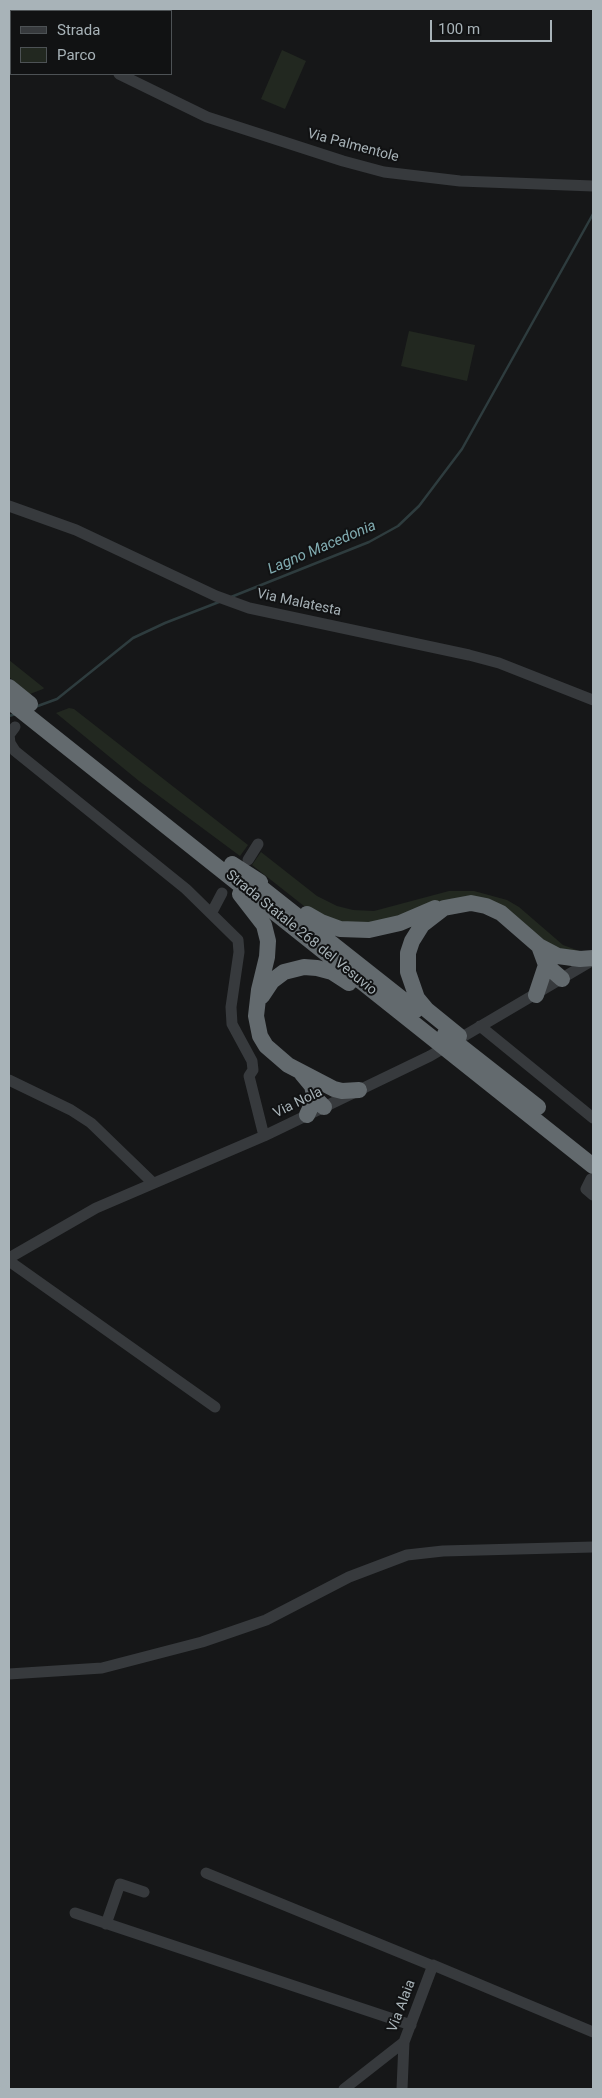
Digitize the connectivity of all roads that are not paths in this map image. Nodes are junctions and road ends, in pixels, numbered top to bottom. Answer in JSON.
{"nodes":[{"id":1,"x":121,"y":75,"type":"edge"},
{"id":2,"x":593,"y":186,"type":"edge"},
{"id":3,"x":9,"y":506,"type":"edge"},
{"id":4,"x":12,"y":697,"type":"edge"},
{"id":5,"x":593,"y":700,"type":"edge"},
{"id":6,"x":45,"y":723,"type":"junction"},
{"id":7,"x":15,"y":727,"type":"dead end"},
{"id":8,"x":151,"y":814,"type":"junction"},
{"id":9,"x":258,"y":844,"type":"dead end"},
{"id":10,"x":240,"y":862,"type":"junction"},
{"id":11,"x":222,"y":893,"type":"dead end"},
{"id":12,"x":444,"y":908,"type":"junction"},
{"id":13,"x":212,"y":912,"type":"junction"},
{"id":14,"x":593,"y":959,"type":"edge"},
{"id":15,"x":552,"y":961,"type":"junction"},
{"id":16,"x":564,"y":978,"type":"junction"},
{"id":17,"x":536,"y":994,"type":"junction"},
{"id":18,"x":257,"y":1005,"type":"junction"},
{"id":19,"x":480,"y":1026,"type":"junction"},
{"id":20,"x":439,"y":1034,"type":"junction"},
{"id":21,"x":470,"y":1056,"type":"junction"},
{"id":22,"x":302,"y":1074,"type":"junction"},
{"id":23,"x":9,"y":1080,"type":"edge"},
{"id":24,"x":326,"y":1084,"type":"junction"},
{"id":25,"x":359,"y":1090,"type":"junction"},
{"id":26,"x":322,"y":1103,"type":"junction"},
{"id":27,"x":308,"y":1115,"type":"joint"},
{"id":28,"x":593,"y":1118,"type":"edge"},
{"id":29,"x":264,"y":1136,"type":"junction"},
{"id":30,"x":593,"y":1151,"type":"edge"},
{"id":31,"x":592,"y":1172,"type":"edge"},
{"id":32,"x":153,"y":1183,"type":"junction"},
{"id":33,"x":593,"y":1195,"type":"edge"},
{"id":34,"x":9,"y":1259,"type":"edge"},
{"id":35,"x":214,"y":1407,"type":"dead end"},
{"id":36,"x":593,"y":1547,"type":"edge"},
{"id":37,"x":9,"y":1674,"type":"edge"},
{"id":38,"x":206,"y":1873,"type":"dead end"},
{"id":39,"x":144,"y":1892,"type":"dead end"},
{"id":40,"x":74,"y":1913,"type":"dead end"},
{"id":41,"x":106,"y":1924,"type":"junction"},
{"id":42,"x":433,"y":1966,"type":"junction"},
{"id":43,"x":411,"y":2025,"type":"junction"},
{"id":44,"x":593,"y":2032,"type":"edge"},
{"id":45,"x":404,"y":2042,"type":"junction"},
{"id":46,"x":344,"y":2089,"type":"edge"},
{"id":47,"x":402,"y":2089,"type":"edge"}],
"edges":[{"from":1,"to":2,"type":"street","name":"Via Palmentole"},
{"from":3,"to":5,"type":"street","name":"Via Malatesta"},
{"from":4,"to":6,"type":"highway","name":"Strada Statale 268 del Vesuvio"},
{"from":6,"to":8,"type":"highway","name":"Strada Statale 268 del Vesuvio"},
{"from":6,"to":10,"type":"highway","name":"Strada Statale 268 del Vesuvio"},
{"from":7,"to":13,"type":"street"},
{"from":8,"to":18,"type":"highway"},
{"from":8,"to":20,"type":"highway","name":"Strada Statale 268 del Vesuvio"},
{"from":9,"to":10,"type":"street"},
{"from":10,"to":12,"type":"highway"},
{"from":10,"to":20,"type":"highway","name":"Strada Statale 268 del Vesuvio"},
{"from":11,"to":13,"type":"street"},
{"from":12,"to":15,"type":"highway"},
{"from":12,"to":20,"type":"highway"},
{"from":13,"to":29,"type":"street"},
{"from":14,"to":15,"type":"highway"},
{"from":14,"to":16,"type":"street","name":"Via Nola"},
{"from":15,"to":16,"type":"highway"},
{"from":15,"to":17,"type":"highway"},
{"from":16,"to":17,"type":"street","name":"Via Nola"},
{"from":17,"to":19,"type":"street","name":"Via Nola"},
{"from":18,"to":20,"type":"highway"},
{"from":18,"to":22,"type":"highway"},
{"from":19,"to":25,"type":"street","name":"Via Nola"},
{"from":19,"to":28,"type":"street"},
{"from":20,"to":21,"type":"highway"},
{"from":20,"to":21,"type":"highway"},
{"from":21,"to":30,"type":"highway"},
{"from":21,"to":31,"type":"highway"},
{"from":22,"to":24,"type":"highway"},
{"from":22,"to":26,"type":"highway"},
{"from":23,"to":32,"type":"street"},
{"from":24,"to":25,"type":"highway"},
{"from":24,"to":26,"type":"highway"},
{"from":25,"to":26,"type":"street","name":"Via Nola"},
{"from":26,"to":27,"type":"highway"},
{"from":27,"to":29,"type":"street","name":"Via Nola"},
{"from":29,"to":32,"type":"street","name":"Via Nola"},
{"from":31,"to":33,"type":"street"},
{"from":32,"to":34,"type":"street","name":"Via Nola"},
{"from":34,"to":35,"type":"street"},
{"from":36,"to":37,"type":"street"},
{"from":38,"to":42,"type":"street"},
{"from":39,"to":41,"type":"street"},
{"from":40,"to":41,"type":"street"},
{"from":41,"to":43,"type":"street"},
{"from":42,"to":43,"type":"street","name":"Via Alaia"},
{"from":42,"to":44,"type":"street"},
{"from":43,"to":45,"type":"street","name":"Via Alaia"},
{"from":45,"to":46,"type":"street","name":"Via Alaia"},
{"from":45,"to":47,"type":"street"}]}
